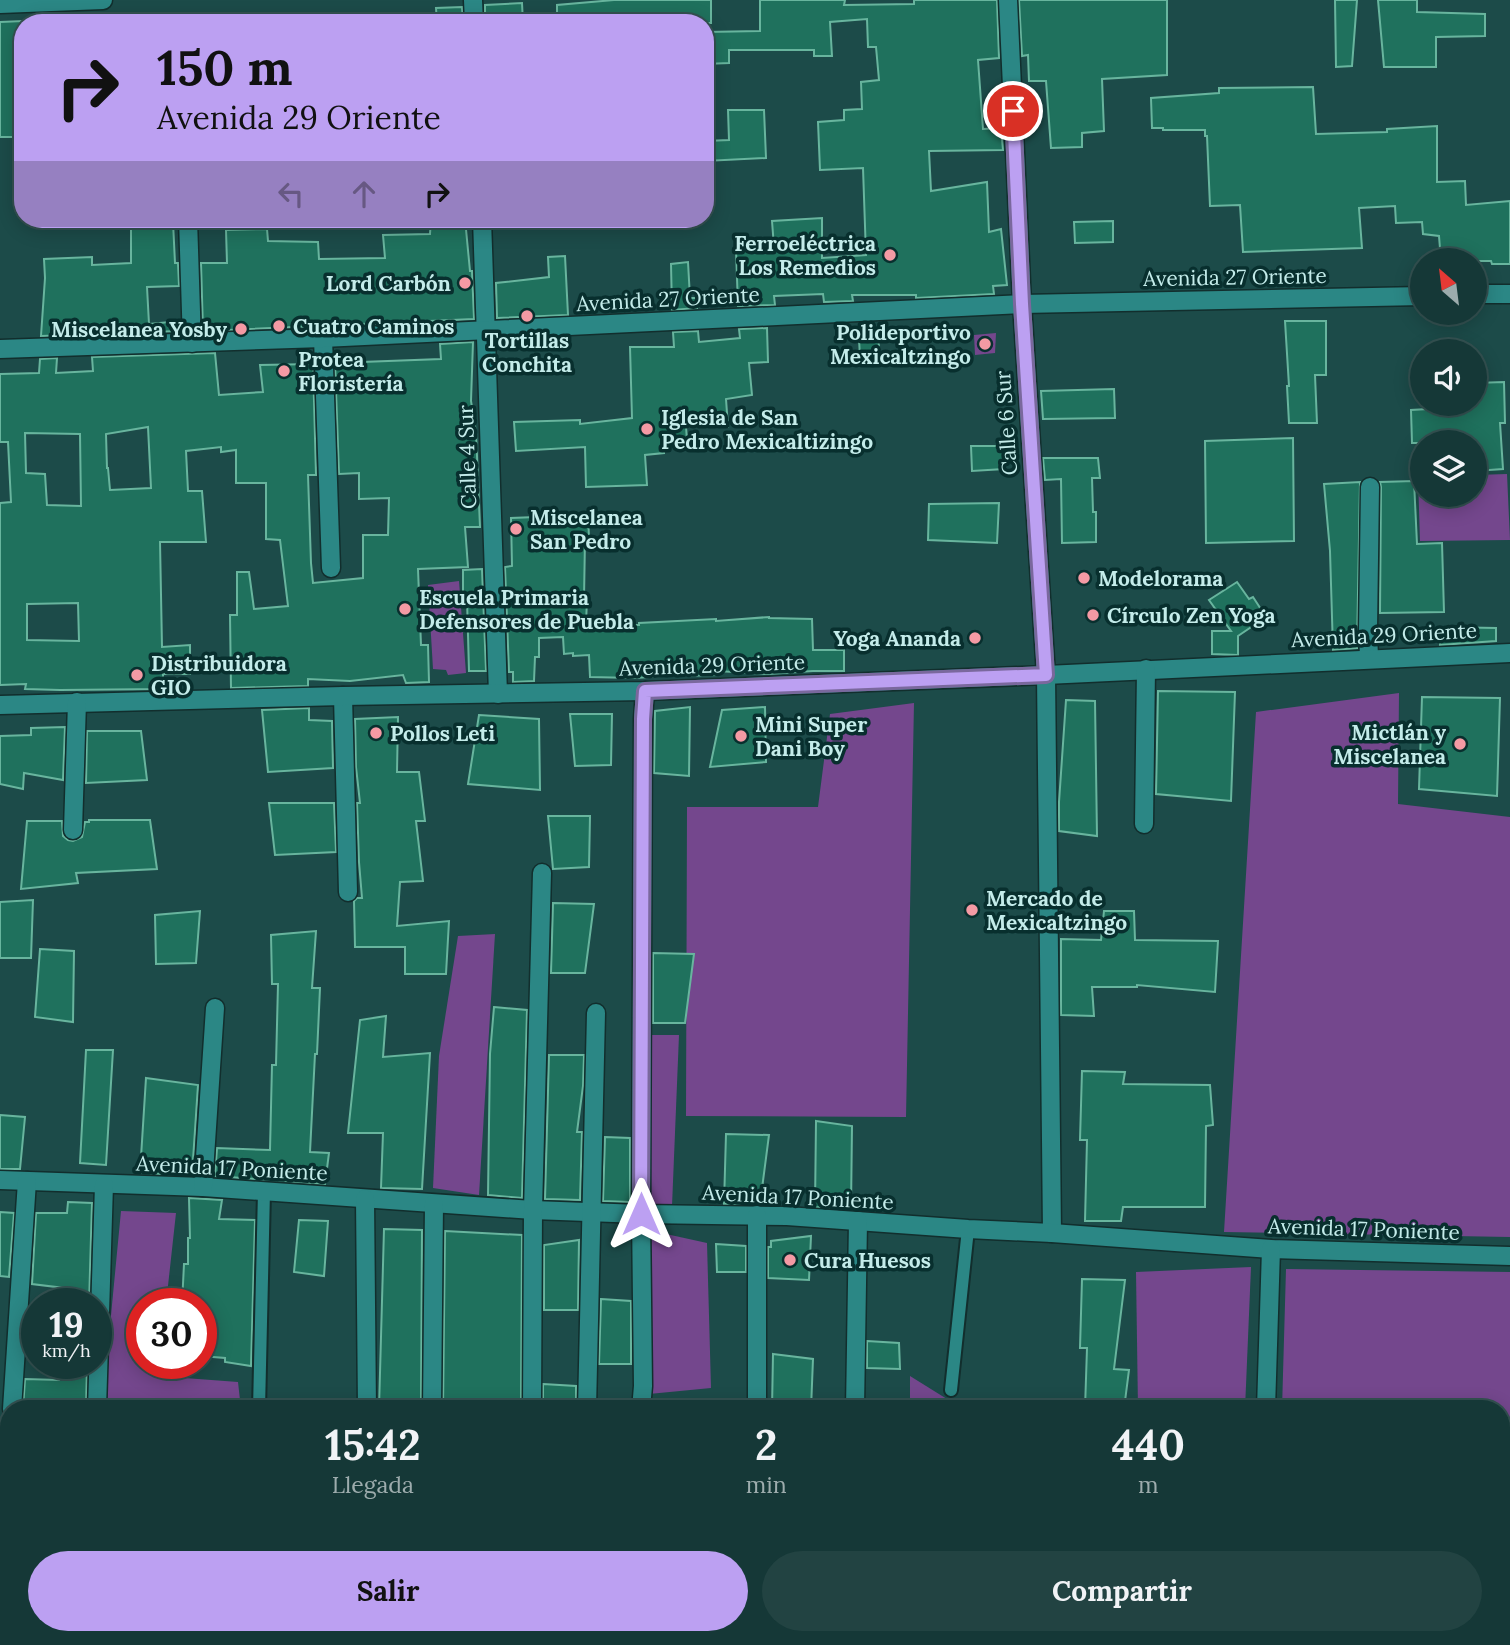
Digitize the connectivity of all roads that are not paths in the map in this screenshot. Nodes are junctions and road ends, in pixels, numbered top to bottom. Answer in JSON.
{"nodes":[{"id":1,"x":103,"y":0,"type":"edge"},
{"id":2,"x":1008,"y":0,"type":"edge"},
{"id":3,"x":0,"y":4,"type":"edge"},
{"id":4,"x":188,"y":228,"type":"edge"},
{"id":5,"x":482,"y":228,"type":"edge"},
{"id":6,"x":1510,"y":294,"type":"edge"},
{"id":7,"x":1488,"y":295,"type":"edge"},
{"id":8,"x":1410,"y":296,"type":"edge"},
{"id":9,"x":1022,"y":304,"type":"junction"},
{"id":10,"x":486,"y":331,"type":"junction"},
{"id":11,"x":323,"y":338,"type":"junction"},
{"id":12,"x":192,"y":343,"type":"junction"},
{"id":13,"x":0,"y":349,"type":"edge"},
{"id":14,"x":1370,"y":487,"type":"dead end"},
{"id":15,"x":331,"y":568,"type":"dead end"},
{"id":16,"x":1510,"y":653,"type":"edge"},
{"id":17,"x":1369,"y":658,"type":"junction"},
{"id":18,"x":1146,"y":669,"type":"junction"},
{"id":19,"x":1046,"y":675,"type":"junction"},
{"id":20,"x":645,"y":691,"type":"junction"},
{"id":21,"x":498,"y":694,"type":"junction"},
{"id":22,"x":343,"y":696,"type":"junction"},
{"id":23,"x":77,"y":702,"type":"junction"},
{"id":24,"x":0,"y":705,"type":"edge"},
{"id":25,"x":1144,"y":824,"type":"dead end"},
{"id":26,"x":73,"y":830,"type":"dead end"},
{"id":27,"x":542,"y":873,"type":"dead end"},
{"id":28,"x":348,"y":892,"type":"dead end"},
{"id":29,"x":215,"y":1008,"type":"dead end"},
{"id":30,"x":596,"y":1013,"type":"dead end"},
{"id":31,"x":0,"y":1180,"type":"edge"},
{"id":32,"x":27,"y":1181,"type":"junction"},
{"id":33,"x":104,"y":1185,"type":"junction"},
{"id":34,"x":203,"y":1187,"type":"junction"},
{"id":35,"x":264,"y":1191,"type":"junction"},
{"id":36,"x":365,"y":1199,"type":"junction"},
{"id":37,"x":434,"y":1204,"type":"junction"},
{"id":38,"x":533,"y":1210,"type":"junction"},
{"id":39,"x":591,"y":1212,"type":"junction"},
{"id":40,"x":641,"y":1214,"type":"junction"},
{"id":41,"x":757,"y":1215,"type":"junction"},
{"id":42,"x":858,"y":1221,"type":"junction"},
{"id":43,"x":968,"y":1229,"type":"junction"},
{"id":44,"x":1052,"y":1233,"type":"junction"},
{"id":45,"x":1271,"y":1249,"type":"junction"},
{"id":46,"x":1510,"y":1256,"type":"edge"},
{"id":47,"x":951,"y":1390,"type":"dead end"},
{"id":48,"x":13,"y":1400,"type":"edge"},
{"id":49,"x":97,"y":1400,"type":"edge"},
{"id":50,"x":259,"y":1400,"type":"edge"},
{"id":51,"x":368,"y":1400,"type":"edge"},
{"id":52,"x":432,"y":1400,"type":"edge"},
{"id":53,"x":532,"y":1400,"type":"edge"},
{"id":54,"x":587,"y":1400,"type":"edge"},
{"id":55,"x":642,"y":1400,"type":"edge"},
{"id":56,"x":757,"y":1400,"type":"edge"},
{"id":57,"x":855,"y":1400,"type":"edge"},
{"id":58,"x":1266,"y":1400,"type":"edge"}],
"edges":[{"from":1,"to":3,"type":"street"},
{"from":2,"to":9,"type":"street","name":"Calle 6 Sur"},
{"from":4,"to":12,"type":"street"},
{"from":5,"to":10,"type":"street","name":"Calle 4 Sur"},
{"from":6,"to":7,"type":"street"},
{"from":8,"to":9,"type":"street","name":"Avenida 27 Oriente"},
{"from":9,"to":10,"type":"street","name":"Avenida 27 Oriente"},
{"from":9,"to":19,"type":"street","name":"Calle 6 Sur"},
{"from":10,"to":11,"type":"street","name":"Avenida 27 Oriente"},
{"from":10,"to":21,"type":"street","name":"Calle 4 Sur"},
{"from":11,"to":12,"type":"street","name":"Avenida 27 Oriente"},
{"from":11,"to":15,"type":"street"},
{"from":12,"to":13,"type":"street","name":"Avenida 27 Oriente"},
{"from":14,"to":17,"type":"street"},
{"from":16,"to":17,"type":"street","name":"Avenida 29 Oriente"},
{"from":17,"to":18,"type":"street","name":"Avenida 29 Oriente"},
{"from":18,"to":19,"type":"street","name":"Avenida 29 Oriente"},
{"from":18,"to":25,"type":"street"},
{"from":19,"to":20,"type":"street","name":"Avenida 29 Oriente"},
{"from":19,"to":44,"type":"street","name":"Calle 6 Sur"},
{"from":20,"to":21,"type":"street","name":"Avenida 29 Oriente"},
{"from":20,"to":40,"type":"street"},
{"from":21,"to":22,"type":"street","name":"Avenida 29 Oriente"},
{"from":22,"to":23,"type":"street","name":"Avenida 29 Oriente"},
{"from":22,"to":28,"type":"street"},
{"from":23,"to":24,"type":"street","name":"Avenida 29 Oriente"},
{"from":23,"to":26,"type":"street"},
{"from":27,"to":38,"type":"street"},
{"from":29,"to":34,"type":"street"},
{"from":30,"to":39,"type":"street"},
{"from":31,"to":32,"type":"street","name":"Avenida 17 Poniente"},
{"from":32,"to":33,"type":"street","name":"Avenida 17 Poniente"},
{"from":32,"to":48,"type":"street"},
{"from":33,"to":34,"type":"street","name":"Avenida 17 Poniente"},
{"from":33,"to":49,"type":"street"},
{"from":34,"to":35,"type":"street","name":"Avenida 17 Poniente"},
{"from":35,"to":36,"type":"street","name":"Avenida 17 Poniente"},
{"from":35,"to":50,"type":"lane"},
{"from":36,"to":37,"type":"street","name":"Avenida 17 Poniente"},
{"from":36,"to":51,"type":"street"},
{"from":37,"to":38,"type":"street","name":"Avenida 17 Poniente"},
{"from":37,"to":52,"type":"street"},
{"from":38,"to":39,"type":"street","name":"Avenida 17 Poniente"},
{"from":38,"to":53,"type":"street"},
{"from":39,"to":40,"type":"street","name":"Avenida 17 Poniente"},
{"from":39,"to":54,"type":"street"},
{"from":40,"to":41,"type":"street","name":"Avenida 17 Poniente"},
{"from":40,"to":55,"type":"street"},
{"from":41,"to":42,"type":"street","name":"Avenida 17 Poniente"},
{"from":41,"to":56,"type":"street"},
{"from":42,"to":43,"type":"street","name":"Avenida 17 Poniente"},
{"from":42,"to":57,"type":"street"},
{"from":43,"to":44,"type":"street","name":"Avenida 17 Poniente"},
{"from":43,"to":47,"type":"lane"},
{"from":44,"to":45,"type":"street","name":"Avenida 17 Poniente"},
{"from":45,"to":46,"type":"street","name":"Avenida 17 Poniente"},
{"from":45,"to":58,"type":"street"}]}
